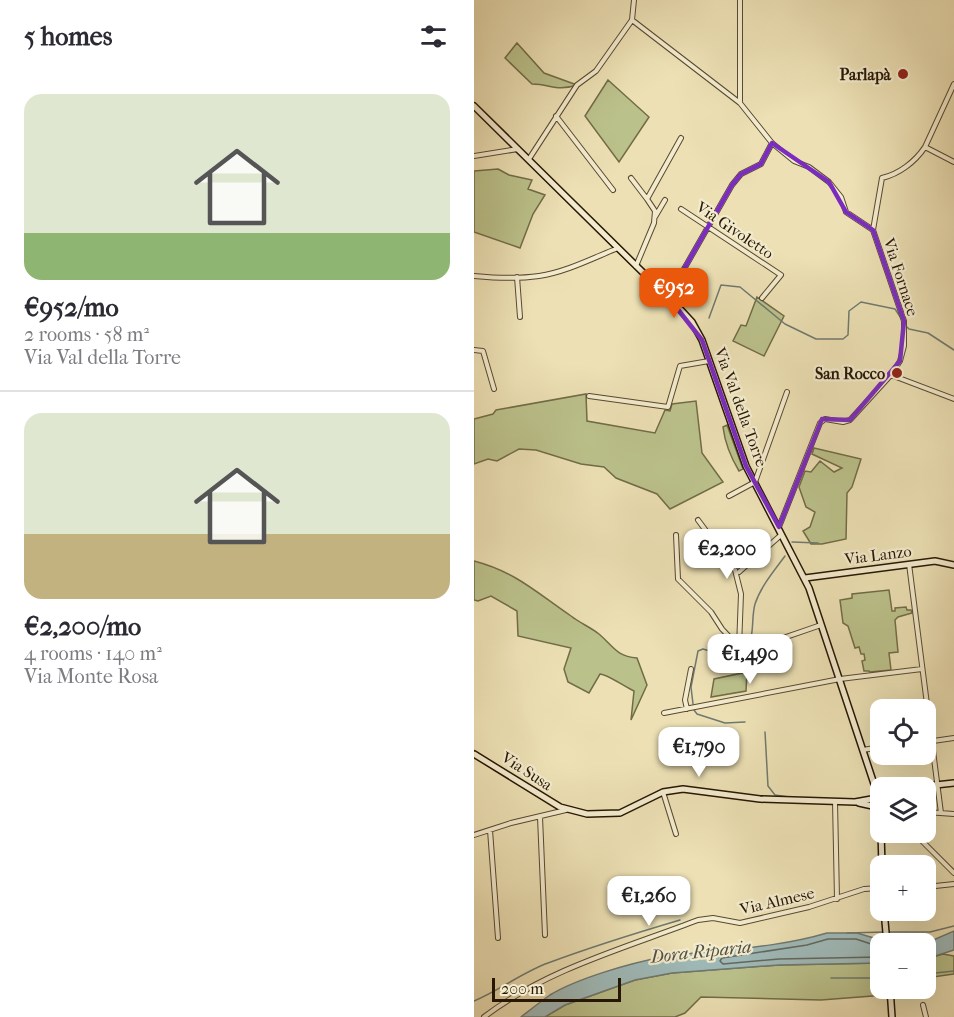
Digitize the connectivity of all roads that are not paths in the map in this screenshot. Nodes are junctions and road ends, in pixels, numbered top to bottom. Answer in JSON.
{"nodes":[{"id":1,"x":634,"y":0,"type":"edge"},
{"id":2,"x":740,"y":0,"type":"edge"},
{"id":3,"x":632,"y":20,"type":"junction"},
{"id":4,"x":954,"y":84,"type":"edge"},
{"id":5,"x":740,"y":103,"type":"junction"},
{"id":6,"x":474,"y":106,"type":"edge"},
{"id":7,"x":556,"y":116,"type":"junction"},
{"id":8,"x":681,"y":138,"type":"dead end"},
{"id":9,"x":772,"y":143,"type":"junction"},
{"id":10,"x":925,"y":147,"type":"junction"},
{"id":11,"x":518,"y":149,"type":"junction"},
{"id":12,"x":474,"y":156,"type":"edge"},
{"id":13,"x":528,"y":160,"type":"junction"},
{"id":14,"x":954,"y":162,"type":"edge"},
{"id":15,"x":631,"y":178,"type":"dead end"},
{"id":16,"x":613,"y":190,"type":"dead end"},
{"id":17,"x":647,"y":199,"type":"junction"},
{"id":18,"x":665,"y":200,"type":"dead end"},
{"id":19,"x":681,"y":209,"type":"dead end"},
{"id":20,"x":655,"y":218,"type":"junction"},
{"id":21,"x":708,"y":227,"type":"junction"},
{"id":22,"x":873,"y":230,"type":"junction"},
{"id":23,"x":618,"y":248,"type":"junction"},
{"id":24,"x":636,"y":266,"type":"junction"},
{"id":25,"x":474,"y":276,"type":"edge"},
{"id":26,"x":517,"y":277,"type":"junction"},
{"id":27,"x":668,"y":297,"type":"junction"},
{"id":28,"x":762,"y":298,"type":"dead end"},
{"id":29,"x":520,"y":317,"type":"dead end"},
{"id":30,"x":474,"y":350,"type":"edge"},
{"id":31,"x":709,"y":361,"type":"junction"},
{"id":32,"x":891,"y":375,"type":"junction"},
{"id":33,"x":494,"y":389,"type":"dead end"},
{"id":34,"x":787,"y":392,"type":"dead end"},
{"id":35,"x":589,"y":396,"type":"dead end"},
{"id":36,"x":954,"y":399,"type":"edge"},
{"id":37,"x":755,"y":482,"type":"junction"},
{"id":38,"x":729,"y":496,"type":"dead end"},
{"id":39,"x":698,"y":520,"type":"dead end"},
{"id":40,"x":779,"y":527,"type":"junction"},
{"id":41,"x":783,"y":534,"type":"junction"},
{"id":42,"x":676,"y":535,"type":"dead end"},
{"id":43,"x":736,"y":538,"type":"dead end"},
{"id":44,"x":754,"y":560,"type":"junction"},
{"id":45,"x":909,"y":564,"type":"junction"},
{"id":46,"x":954,"y":565,"type":"edge"},
{"id":47,"x":739,"y":572,"type":"dead end"},
{"id":48,"x":805,"y":578,"type":"junction"},
{"id":49,"x":822,"y":625,"type":"junction"},
{"id":50,"x":739,"y":647,"type":"junction"},
{"id":51,"x":691,"y":669,"type":"dead end"},
{"id":52,"x":922,"y":669,"type":"junction"},
{"id":53,"x":840,"y":679,"type":"junction"},
{"id":54,"x":926,"y":699,"type":"edge"},
{"id":55,"x":687,"y":709,"type":"junction"},
{"id":56,"x":664,"y":713,"type":"dead end"},
{"id":57,"x":954,"y":738,"type":"edge"},
{"id":58,"x":936,"y":740,"type":"edge"},
{"id":59,"x":870,"y":749,"type":"edge"},
{"id":60,"x":863,"y":750,"type":"junction"},
{"id":61,"x":474,"y":754,"type":"edge"},
{"id":62,"x":935,"y":765,"type":"edge"},
{"id":63,"x":872,"y":777,"type":"edge"},
{"id":64,"x":954,"y":783,"type":"edge"},
{"id":65,"x":938,"y":785,"type":"junction"},
{"id":66,"x":663,"y":792,"type":"junction"},
{"id":67,"x":870,"y":796,"type":"edge"},
{"id":68,"x":835,"y":801,"type":"junction"},
{"id":69,"x":855,"y":802,"type":"junction"},
{"id":70,"x":870,"y":807,"type":"edge"},
{"id":71,"x":566,"y":810,"type":"junction"},
{"id":72,"x":936,"y":813,"type":"edge"},
{"id":73,"x":941,"y":813,"type":"junction"},
{"id":74,"x":954,"y":814,"type":"edge"},
{"id":75,"x":540,"y":817,"type":"junction"},
{"id":76,"x":490,"y":830,"type":"junction"},
{"id":77,"x":676,"y":834,"type":"dead end"},
{"id":78,"x":474,"y":835,"type":"edge"},
{"id":79,"x":923,"y":843,"type":"edge"},
{"id":80,"x":954,"y":873,"type":"edge"},
{"id":81,"x":954,"y":884,"type":"edge"},
{"id":82,"x":936,"y":886,"type":"edge"},
{"id":83,"x":870,"y":889,"type":"edge"},
{"id":84,"x":837,"y":899,"type":"junction"},
{"id":85,"x":545,"y":936,"type":"dead end"},
{"id":86,"x":498,"y":938,"type":"dead end"},
{"id":87,"x":891,"y":999,"type":"edge"},
{"id":88,"x":923,"y":1005,"type":"dead end"},
{"id":89,"x":484,"y":1017,"type":"edge"},
{"id":90,"x":892,"y":1017,"type":"edge"},
{"id":91,"x":926,"y":1017,"type":"edge"}],
"edges":[{"from":1,"to":3,"type":"street"},
{"from":2,"to":5,"type":"street"},
{"from":3,"to":5,"type":"street"},
{"from":3,"to":7,"type":"street"},
{"from":4,"to":10,"type":"street","name":"Via Fornace"},
{"from":5,"to":9,"type":"street"},
{"from":6,"to":11,"type":"street","name":"Via Val della Torre"},
{"from":7,"to":13,"type":"street"},
{"from":7,"to":16,"type":"street"},
{"from":8,"to":17,"type":"street"},
{"from":9,"to":21,"type":"street"},
{"from":9,"to":22,"type":"street"},
{"from":10,"to":14,"type":"street"},
{"from":10,"to":22,"type":"street","name":"Via Fornace"},
{"from":11,"to":12,"type":"street"},
{"from":11,"to":13,"type":"street","name":"Via Val della Torre"},
{"from":13,"to":23,"type":"street","name":"Via Val della Torre"},
{"from":15,"to":17,"type":"street"},
{"from":17,"to":20,"type":"street"},
{"from":18,"to":20,"type":"street"},
{"from":19,"to":21,"type":"street","name":"Via Givoletto"},
{"from":20,"to":24,"type":"street"},
{"from":21,"to":27,"type":"street"},
{"from":21,"to":28,"type":"street","name":"Via Givoletto"},
{"from":22,"to":32,"type":"street","name":"Via Fornace"},
{"from":23,"to":24,"type":"street","name":"Via Val della Torre"},
{"from":23,"to":26,"type":"street"},
{"from":24,"to":27,"type":"street","name":"Via Val della Torre"},
{"from":25,"to":26,"type":"street"},
{"from":26,"to":29,"type":"street"},
{"from":27,"to":31,"type":"street","name":"Via Val della Torre"},
{"from":30,"to":33,"type":"street"},
{"from":31,"to":35,"type":"street"},
{"from":31,"to":37,"type":"street","name":"Via Val della Torre"},
{"from":32,"to":36,"type":"street"},
{"from":32,"to":40,"type":"street","name":"Via Fornace"},
{"from":34,"to":37,"type":"street"},
{"from":37,"to":38,"type":"street"},
{"from":37,"to":40,"type":"street","name":"Via Val della Torre"},
{"from":39,"to":50,"type":"street"},
{"from":40,"to":41,"type":"street","name":"Via Val della Torre"},
{"from":41,"to":44,"type":"street"},
{"from":41,"to":48,"type":"street","name":"Via Val della Torre"},
{"from":42,"to":50,"type":"street"},
{"from":43,"to":44,"type":"street"},
{"from":44,"to":47,"type":"street"},
{"from":45,"to":46,"type":"street","name":"Via Lanzo"},
{"from":45,"to":48,"type":"street","name":"Via Lanzo"},
{"from":45,"to":52,"type":"street"},
{"from":48,"to":49,"type":"street","name":"Via Val della Torre"},
{"from":49,"to":50,"type":"street"},
{"from":49,"to":53,"type":"street","name":"Via Val della Torre"},
{"from":51,"to":55,"type":"street"},
{"from":52,"to":53,"type":"street"},
{"from":52,"to":54,"type":"street"},
{"from":53,"to":55,"type":"street"},
{"from":53,"to":60,"type":"street","name":"Via Val della Torre"},
{"from":55,"to":56,"type":"street"},
{"from":57,"to":58,"type":"street"},
{"from":59,"to":60,"type":"street"},
{"from":60,"to":63,"type":"street","name":"Via Val della Torre"},
{"from":61,"to":71,"type":"street","name":"Via Susa"},
{"from":62,"to":65,"type":"street"},
{"from":64,"to":65,"type":"street"},
{"from":65,"to":73,"type":"street"},
{"from":66,"to":68,"type":"street"},
{"from":66,"to":71,"type":"street"},
{"from":66,"to":77,"type":"street"},
{"from":67,"to":69,"type":"street"},
{"from":68,"to":69,"type":"street"},
{"from":68,"to":84,"type":"street"},
{"from":69,"to":70,"type":"street"},
{"from":71,"to":75,"type":"street"},
{"from":72,"to":73,"type":"street"},
{"from":73,"to":74,"type":"street"},
{"from":75,"to":76,"type":"street"},
{"from":75,"to":85,"type":"street"},
{"from":76,"to":78,"type":"street"},
{"from":76,"to":86,"type":"street"},
{"from":79,"to":80,"type":"street"},
{"from":81,"to":82,"type":"street"},
{"from":83,"to":84,"type":"street","name":"Via Almese"},
{"from":84,"to":89,"type":"street","name":"Via Almese"},
{"from":87,"to":90,"type":"street"},
{"from":88,"to":91,"type":"street"}]}
